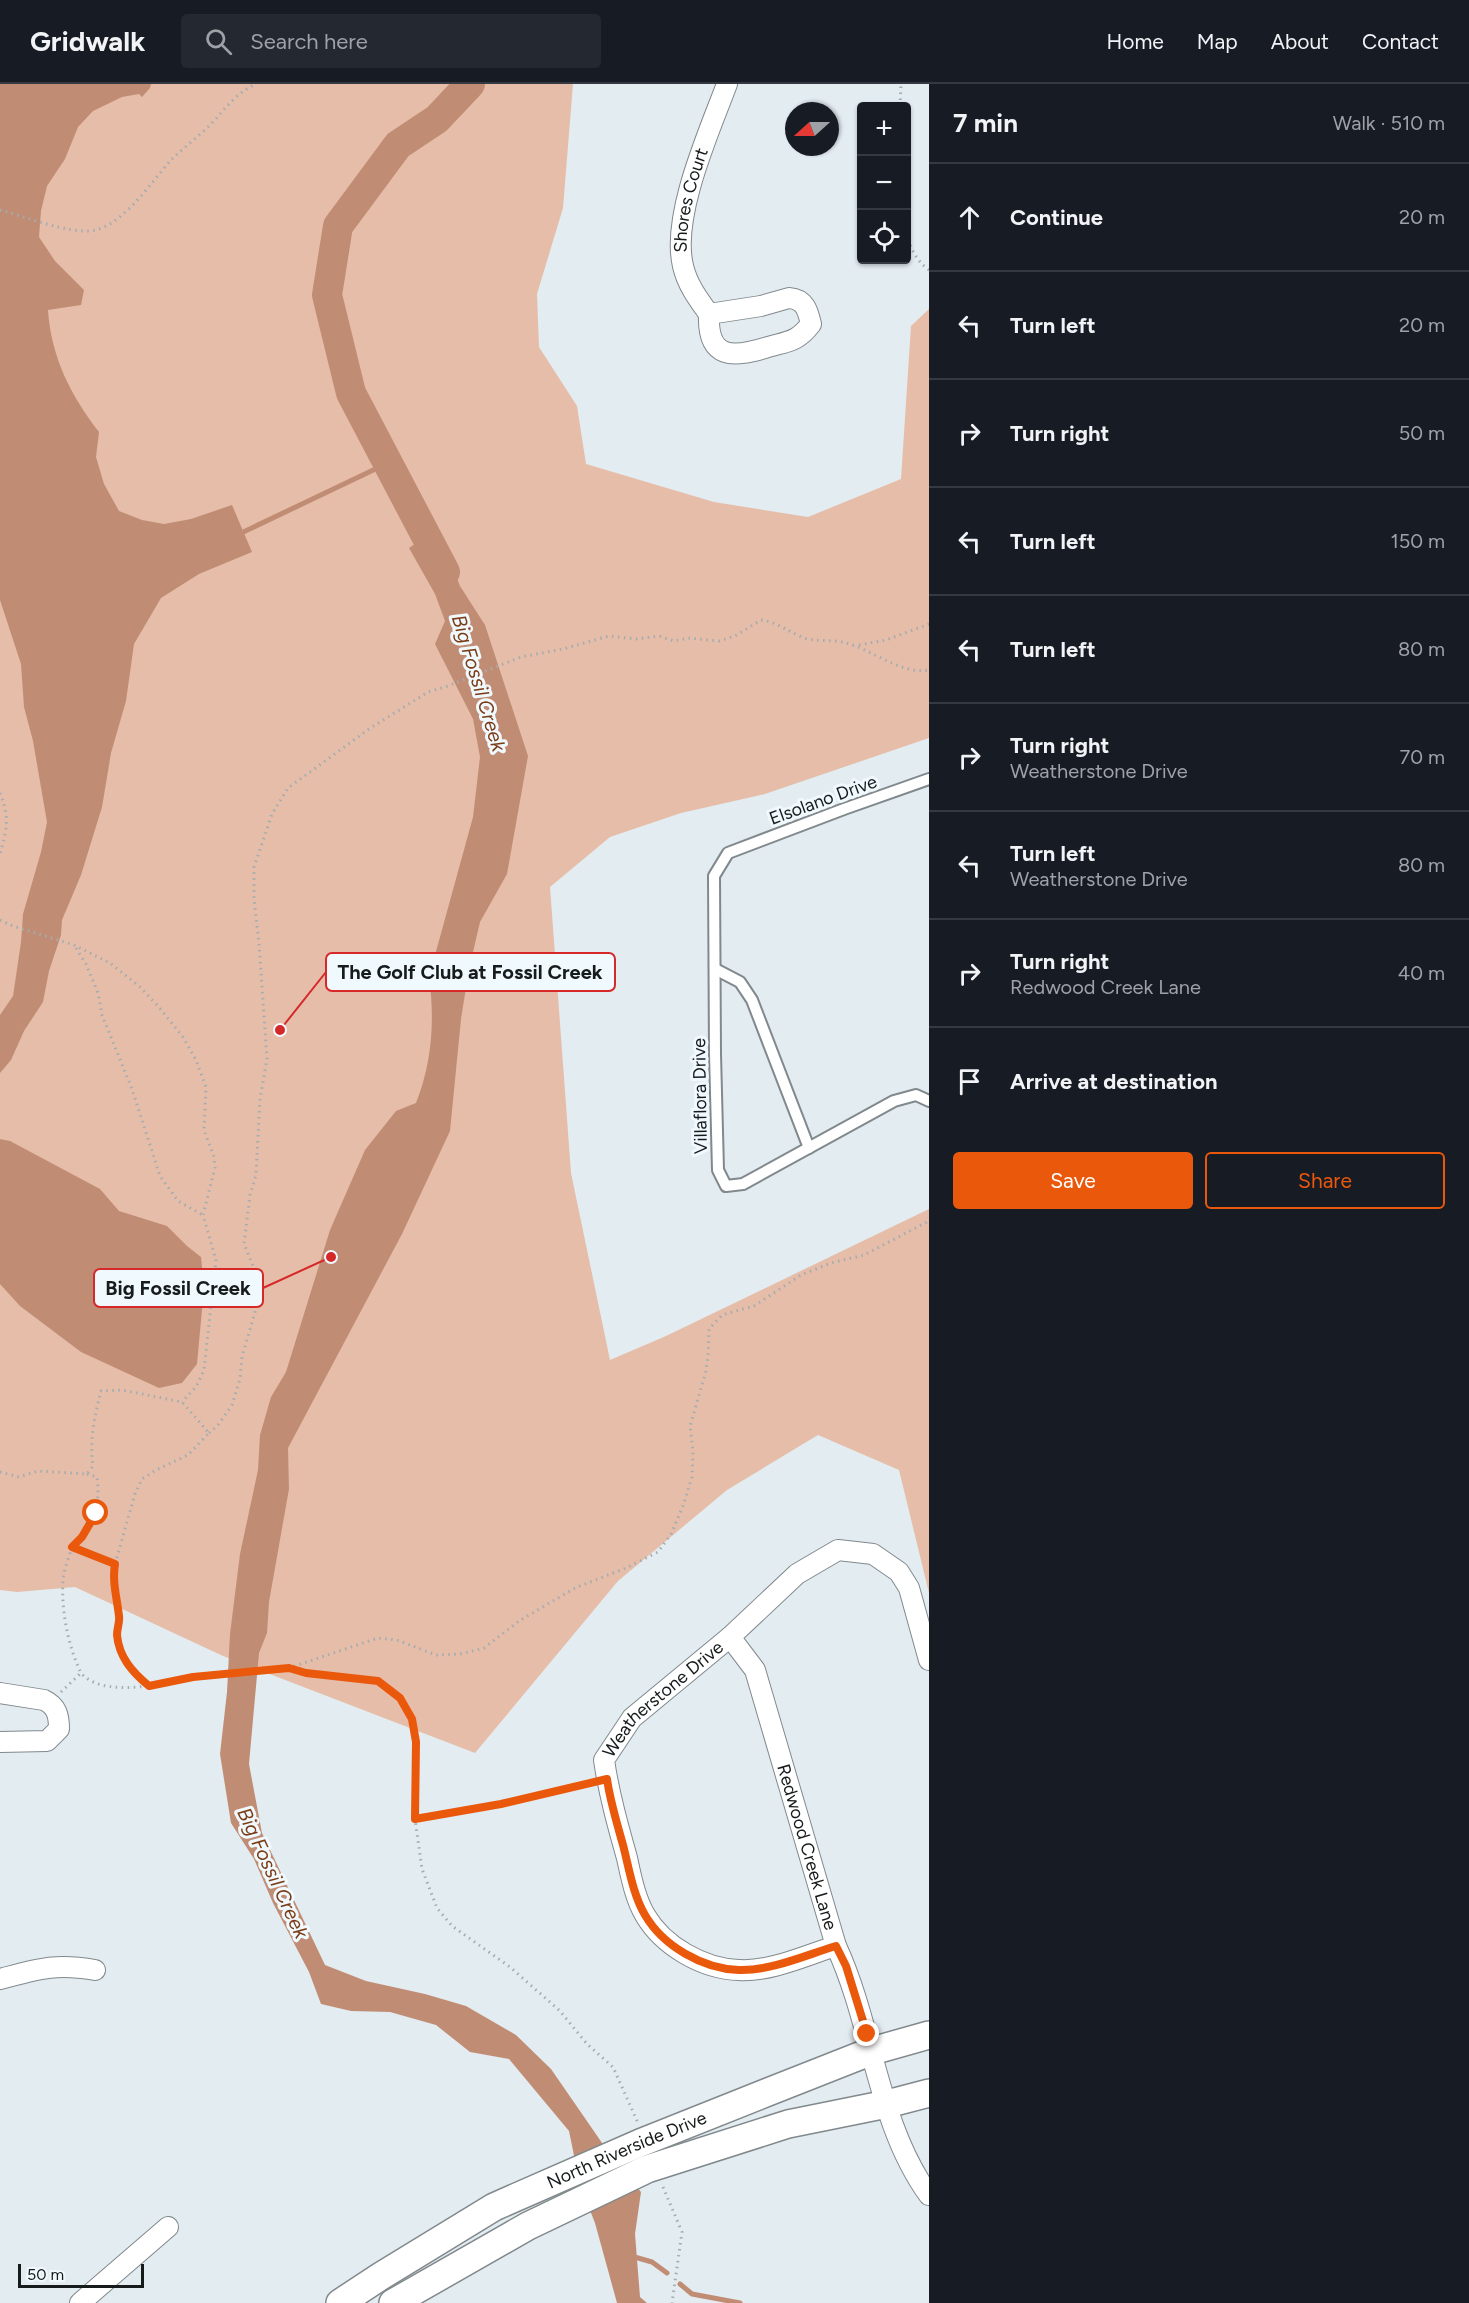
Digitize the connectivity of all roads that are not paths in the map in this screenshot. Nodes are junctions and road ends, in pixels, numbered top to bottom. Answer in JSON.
{"nodes":[{"id":1,"x":727,"y":84,"type":"edge"},
{"id":2,"x":709,"y":314,"type":"junction"},
{"id":3,"x":929,"y":779,"type":"edge"},
{"id":4,"x":728,"y":853,"type":"joint"},
{"id":5,"x":715,"y":969,"type":"junction"},
{"id":6,"x":929,"y":1101,"type":"edge"},
{"id":7,"x":809,"y":1148,"type":"junction"},
{"id":8,"x":730,"y":1637,"type":"junction"},
{"id":9,"x":929,"y":1660,"type":"edge"},
{"id":10,"x":0,"y":1694,"type":"edge"},
{"id":11,"x":0,"y":1742,"type":"edge"},
{"id":12,"x":836,"y":1946,"type":"junction"},
{"id":13,"x":95,"y":1970,"type":"dead end"},
{"id":14,"x":0,"y":1979,"type":"edge"},
{"id":15,"x":929,"y":2035,"type":"edge"},
{"id":16,"x":872,"y":2051,"type":"junction"},
{"id":17,"x":929,"y":2092,"type":"edge"},
{"id":18,"x":887,"y":2104,"type":"junction"},
{"id":19,"x":929,"y":2195,"type":"edge"},
{"id":20,"x":168,"y":2227,"type":"dead end"},
{"id":21,"x":80,"y":2303,"type":"edge"},
{"id":22,"x":340,"y":2303,"type":"edge"},
{"id":23,"x":393,"y":2303,"type":"edge"}],
"edges":[{"from":1,"to":2,"type":"street","name":"Shores Court"},
{"from":2,"to":2,"type":"street","name":"Shores Court"},
{"from":3,"to":4,"type":"lane","name":"Elsolano Drive"},
{"from":4,"to":5,"type":"lane","name":"Villaflora Drive"},
{"from":5,"to":7,"type":"lane"},
{"from":5,"to":7,"type":"lane","name":"Villaflora Drive"},
{"from":6,"to":7,"type":"lane","name":"Villaflora Drive"},
{"from":8,"to":9,"type":"street","name":"Weatherstone Drive"},
{"from":8,"to":12,"type":"street","name":"Redwood Creek Lane"},
{"from":8,"to":12,"type":"street","name":"Weatherstone Drive"},
{"from":10,"to":11,"type":"street"},
{"from":12,"to":16,"type":"street","name":"Redwood Creek Lane"},
{"from":13,"to":14,"type":"street"},
{"from":15,"to":16,"type":"main road","name":"North Riverside Drive"},
{"from":16,"to":18,"type":"street","name":"Redwood Creek Lane"},
{"from":16,"to":22,"type":"main road","name":"North Riverside Drive"},
{"from":17,"to":18,"type":"main road","name":"North Riverside Drive"},
{"from":18,"to":19,"type":"street","name":"Redwood Creek Lane"},
{"from":18,"to":23,"type":"main road","name":"North Riverside Drive"},
{"from":20,"to":21,"type":"street"}]}
